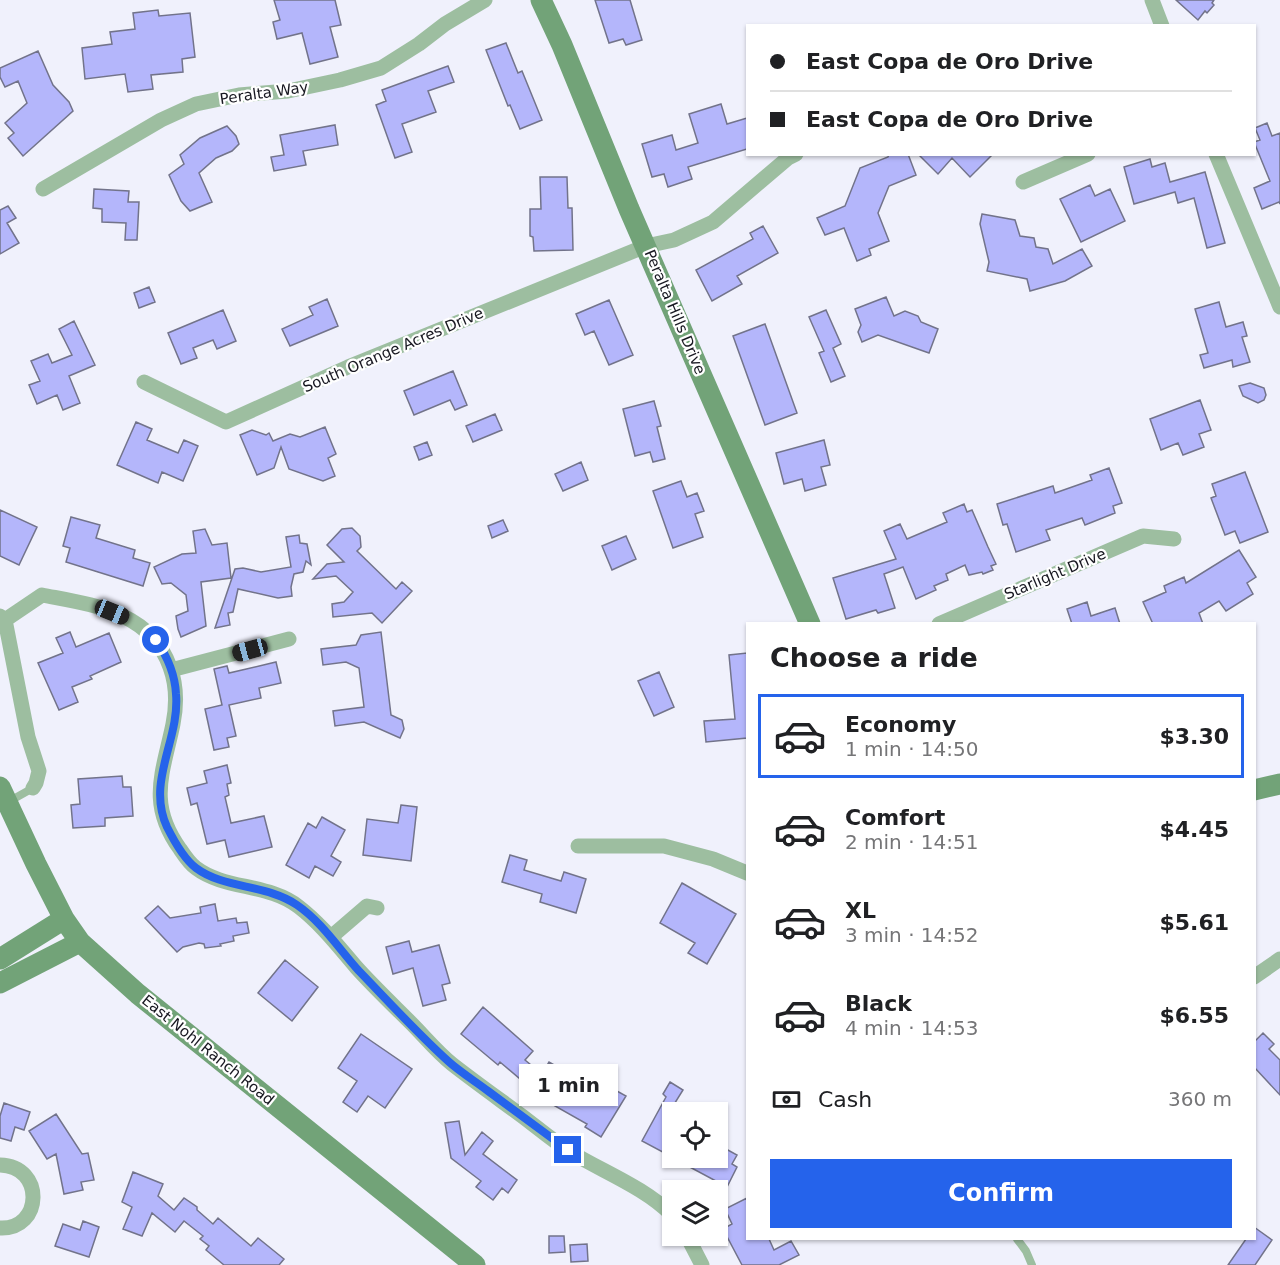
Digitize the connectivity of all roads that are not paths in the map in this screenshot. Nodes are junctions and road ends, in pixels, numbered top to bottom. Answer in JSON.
{"nodes":[{"id":1,"x":485,"y":0,"type":"edge"},
{"id":2,"x":541,"y":0,"type":"edge"},
{"id":3,"x":1152,"y":0,"type":"edge"},
{"id":4,"x":1161,"y":24,"type":"edge"},
{"id":5,"x":792,"y":156,"type":"edge"},
{"id":6,"x":1083,"y":156,"type":"edge"},
{"id":7,"x":1217,"y":156,"type":"edge"},
{"id":8,"x":1023,"y":182,"type":"dead end"},
{"id":9,"x":43,"y":189,"type":"dead end"},
{"id":10,"x":646,"y":246,"type":"junction"},
{"id":11,"x":1280,"y":307,"type":"edge"},
{"id":12,"x":144,"y":382,"type":"dead end"},
{"id":13,"x":1174,"y":538,"type":"dead end"},
{"id":14,"x":2,"y":618,"type":"edge"},
{"id":15,"x":809,"y":622,"type":"edge"},
{"id":16,"x":944,"y":622,"type":"edge"},
{"id":17,"x":289,"y":639,"type":"dead end"},
{"id":18,"x":171,"y":670,"type":"junction"},
{"id":19,"x":1280,"y":784,"type":"edge"},
{"id":20,"x":33,"y":788,"type":"joint"},
{"id":21,"x":1256,"y":790,"type":"edge"},
{"id":22,"x":4,"y":795,"type":"edge"},
{"id":23,"x":578,"y":846,"type":"dead end"},
{"id":24,"x":746,"y":873,"type":"edge"},
{"id":25,"x":377,"y":908,"type":"dead end"},
{"id":26,"x":64,"y":919,"type":"junction"},
{"id":27,"x":331,"y":937,"type":"junction"},
{"id":28,"x":80,"y":942,"type":"junction"},
{"id":29,"x":0,"y":959,"type":"edge"},
{"id":30,"x":1280,"y":959,"type":"edge"},
{"id":31,"x":1256,"y":976,"type":"edge"},
{"id":32,"x":0,"y":983,"type":"edge"},
{"id":33,"x":0,"y":1165,"type":"edge"},
{"id":34,"x":662,"y":1207,"type":"edge"},
{"id":35,"x":0,"y":1228,"type":"edge"},
{"id":36,"x":1018,"y":1240,"type":"edge"},
{"id":37,"x":692,"y":1246,"type":"edge"},
{"id":38,"x":475,"y":1265,"type":"edge"},
{"id":39,"x":702,"y":1265,"type":"edge"},
{"id":40,"x":1032,"y":1265,"type":"edge"}],
"edges":[{"from":1,"to":9,"type":"street","name":"Peralta Way"},
{"from":2,"to":10,"type":"street","name":"Peralta Hills Drive"},
{"from":3,"to":4,"type":"street"},
{"from":5,"to":10,"type":"street","name":"South Orange Acres Drive"},
{"from":6,"to":8,"type":"street"},
{"from":7,"to":11,"type":"street"},
{"from":10,"to":12,"type":"street","name":"South Orange Acres Drive"},
{"from":10,"to":15,"type":"street","name":"Peralta Hills Drive"},
{"from":13,"to":16,"type":"street","name":"Starlight Drive"},
{"from":14,"to":18,"type":"street"},
{"from":14,"to":20,"type":"street"},
{"from":17,"to":18,"type":"street"},
{"from":18,"to":27,"type":"street"},
{"from":19,"to":21,"type":"street"},
{"from":20,"to":22,"type":"lane"},
{"from":22,"to":26,"type":"street","name":"East Nohl Ranch Road"},
{"from":23,"to":24,"type":"street"},
{"from":25,"to":27,"type":"street"},
{"from":26,"to":28,"type":"street","name":"East Nohl Ranch Road"},
{"from":26,"to":29,"type":"street"},
{"from":27,"to":34,"type":"street"},
{"from":28,"to":32,"type":"street"},
{"from":28,"to":38,"type":"street","name":"East Nohl Ranch Road"},
{"from":30,"to":31,"type":"street"},
{"from":33,"to":35,"type":"street"},
{"from":36,"to":40,"type":"lane"},
{"from":37,"to":39,"type":"street"}]}
